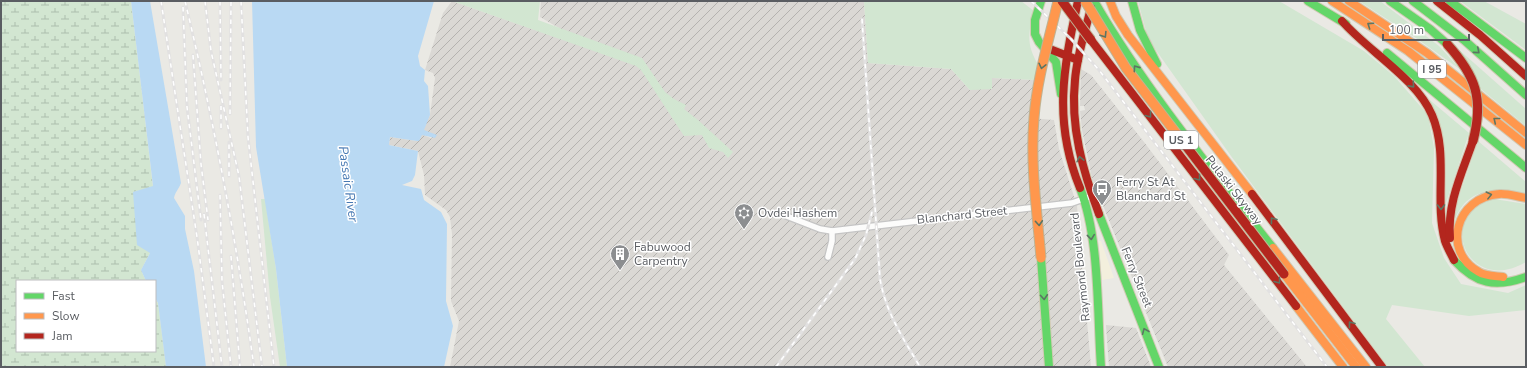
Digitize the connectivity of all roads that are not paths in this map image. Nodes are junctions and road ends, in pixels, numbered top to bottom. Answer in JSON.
{"nodes":[{"id":1,"x":1041,"y":1,"type":"edge"},
{"id":2,"x":1058,"y":1,"type":"edge"},
{"id":3,"x":1062,"y":1,"type":"edge"},
{"id":4,"x":1078,"y":1,"type":"edge"},
{"id":5,"x":1085,"y":1,"type":"edge"},
{"id":6,"x":1093,"y":1,"type":"edge"},
{"id":7,"x":1110,"y":1,"type":"edge"},
{"id":8,"x":1132,"y":1,"type":"edge"},
{"id":9,"x":1308,"y":1,"type":"edge"},
{"id":10,"x":1332,"y":1,"type":"edge"},
{"id":11,"x":1349,"y":1,"type":"edge"},
{"id":12,"x":1390,"y":1,"type":"edge"},
{"id":13,"x":1413,"y":1,"type":"edge"},
{"id":14,"x":1437,"y":1,"type":"edge"},
{"id":15,"x":1450,"y":1,"type":"edge"},
{"id":16,"x":1342,"y":21,"type":"junction"},
{"id":17,"x":1040,"y":44,"type":"junction"},
{"id":18,"x":1066,"y":57,"type":"junction"},
{"id":19,"x":1526,"y":58,"type":"edge"},
{"id":20,"x":1078,"y":60,"type":"junction"},
{"id":21,"x":1526,"y":76,"type":"edge"},
{"id":22,"x":1061,"y":94,"type":"junction"},
{"id":23,"x":1526,"y":95,"type":"edge"},
{"id":24,"x":1526,"y":133,"type":"edge"},
{"id":25,"x":1212,"y":141,"type":"junction"},
{"id":26,"x":1526,"y":145,"type":"edge"},
{"id":27,"x":1526,"y":168,"type":"edge"},
{"id":28,"x":1088,"y":198,"type":"junction"},
{"id":29,"x":1526,"y":198,"type":"edge"},
{"id":30,"x":784,"y":215,"type":"dead end"},
{"id":31,"x":832,"y":231,"type":"junction"},
{"id":32,"x":828,"y":257,"type":"dead end"},
{"id":33,"x":1287,"y":263,"type":"junction"},
{"id":34,"x":1526,"y":270,"type":"edge"},
{"id":35,"x":1468,"y":274,"type":"junction"},
{"id":36,"x":1526,"y":277,"type":"edge"},
{"id":37,"x":1299,"y":294,"type":"junction"},
{"id":38,"x":1049,"y":367,"type":"edge"},
{"id":39,"x":1101,"y":367,"type":"edge"},
{"id":40,"x":1159,"y":367,"type":"edge"},
{"id":41,"x":1343,"y":367,"type":"edge"},
{"id":42,"x":1350,"y":367,"type":"edge"},
{"id":43,"x":1356,"y":367,"type":"edge"},
{"id":44,"x":1366,"y":367,"type":"edge"},
{"id":45,"x":1374,"y":367,"type":"edge"},
{"id":46,"x":1382,"y":367,"type":"edge"}],
"edges":[{"from":1,"to":17,"type":"main road"},
{"from":2,"to":38,"type":"main road","one_way":true,"bridge":true},
{"from":3,"to":41,"type":"main road","one_way":true,"bridge":true},
{"from":4,"to":18,"type":"main road","name":"Raymond Boulevard"},
{"from":5,"to":37,"type":"main road","name":"Pulaski Skyway","number":"US 1","one_way":true,"bridge":true},
{"from":6,"to":20,"type":"main road","name":"Raymond Boulevard"},
{"from":33,"to":6,"type":"main road","name":"Pulaski Skyway","number":"US 1","one_way":true},
{"from":7,"to":25,"type":"main road"},
{"from":8,"to":25,"type":"main road"},
{"from":9,"to":16,"type":"main road","number":"I 95"},
{"from":26,"to":10,"type":"main road","number":"I 95","one_way":true},
{"from":11,"to":24,"type":"main road"},
{"from":12,"to":35,"type":"main road","bridge":true},
{"from":13,"to":23,"type":"main road","one_way":true},
{"from":14,"to":21,"type":"main road"},
{"from":15,"to":19,"type":"main road"},
{"from":16,"to":27,"type":"main road","number":"I 95"},
{"from":16,"to":35,"type":"main road","one_way":true},
{"from":17,"to":18,"type":"main road"},
{"from":17,"to":22,"type":"main road"},
{"from":18,"to":20,"type":"main road"},
{"from":18,"to":22,"type":"main road","name":"Raymond Boulevard"},
{"from":28,"to":20,"type":"main road","name":"Raymond Boulevard","one_way":true},
{"from":22,"to":28,"type":"main road","name":"Raymond Boulevard"},
{"from":46,"to":25,"type":"main road","one_way":true},
{"from":28,"to":31,"type":"street","name":"Blanchard Street"},
{"from":28,"to":39,"type":"main road","name":"Raymond Boulevard","one_way":true},
{"from":40,"to":28,"type":"main road","name":"Ferry Street","one_way":true},
{"from":34,"to":29,"type":"main road","one_way":true},
{"from":30,"to":31,"type":"street","name":"Blanchard Street"},
{"from":31,"to":32,"type":"street"},
{"from":33,"to":44,"type":"main road"},
{"from":33,"to":45,"type":"main road","number":"US 1"},
{"from":35,"to":36,"type":"main road"},
{"from":37,"to":42,"type":"main road","number":"US 1"},
{"from":37,"to":43,"type":"main road"}]}
